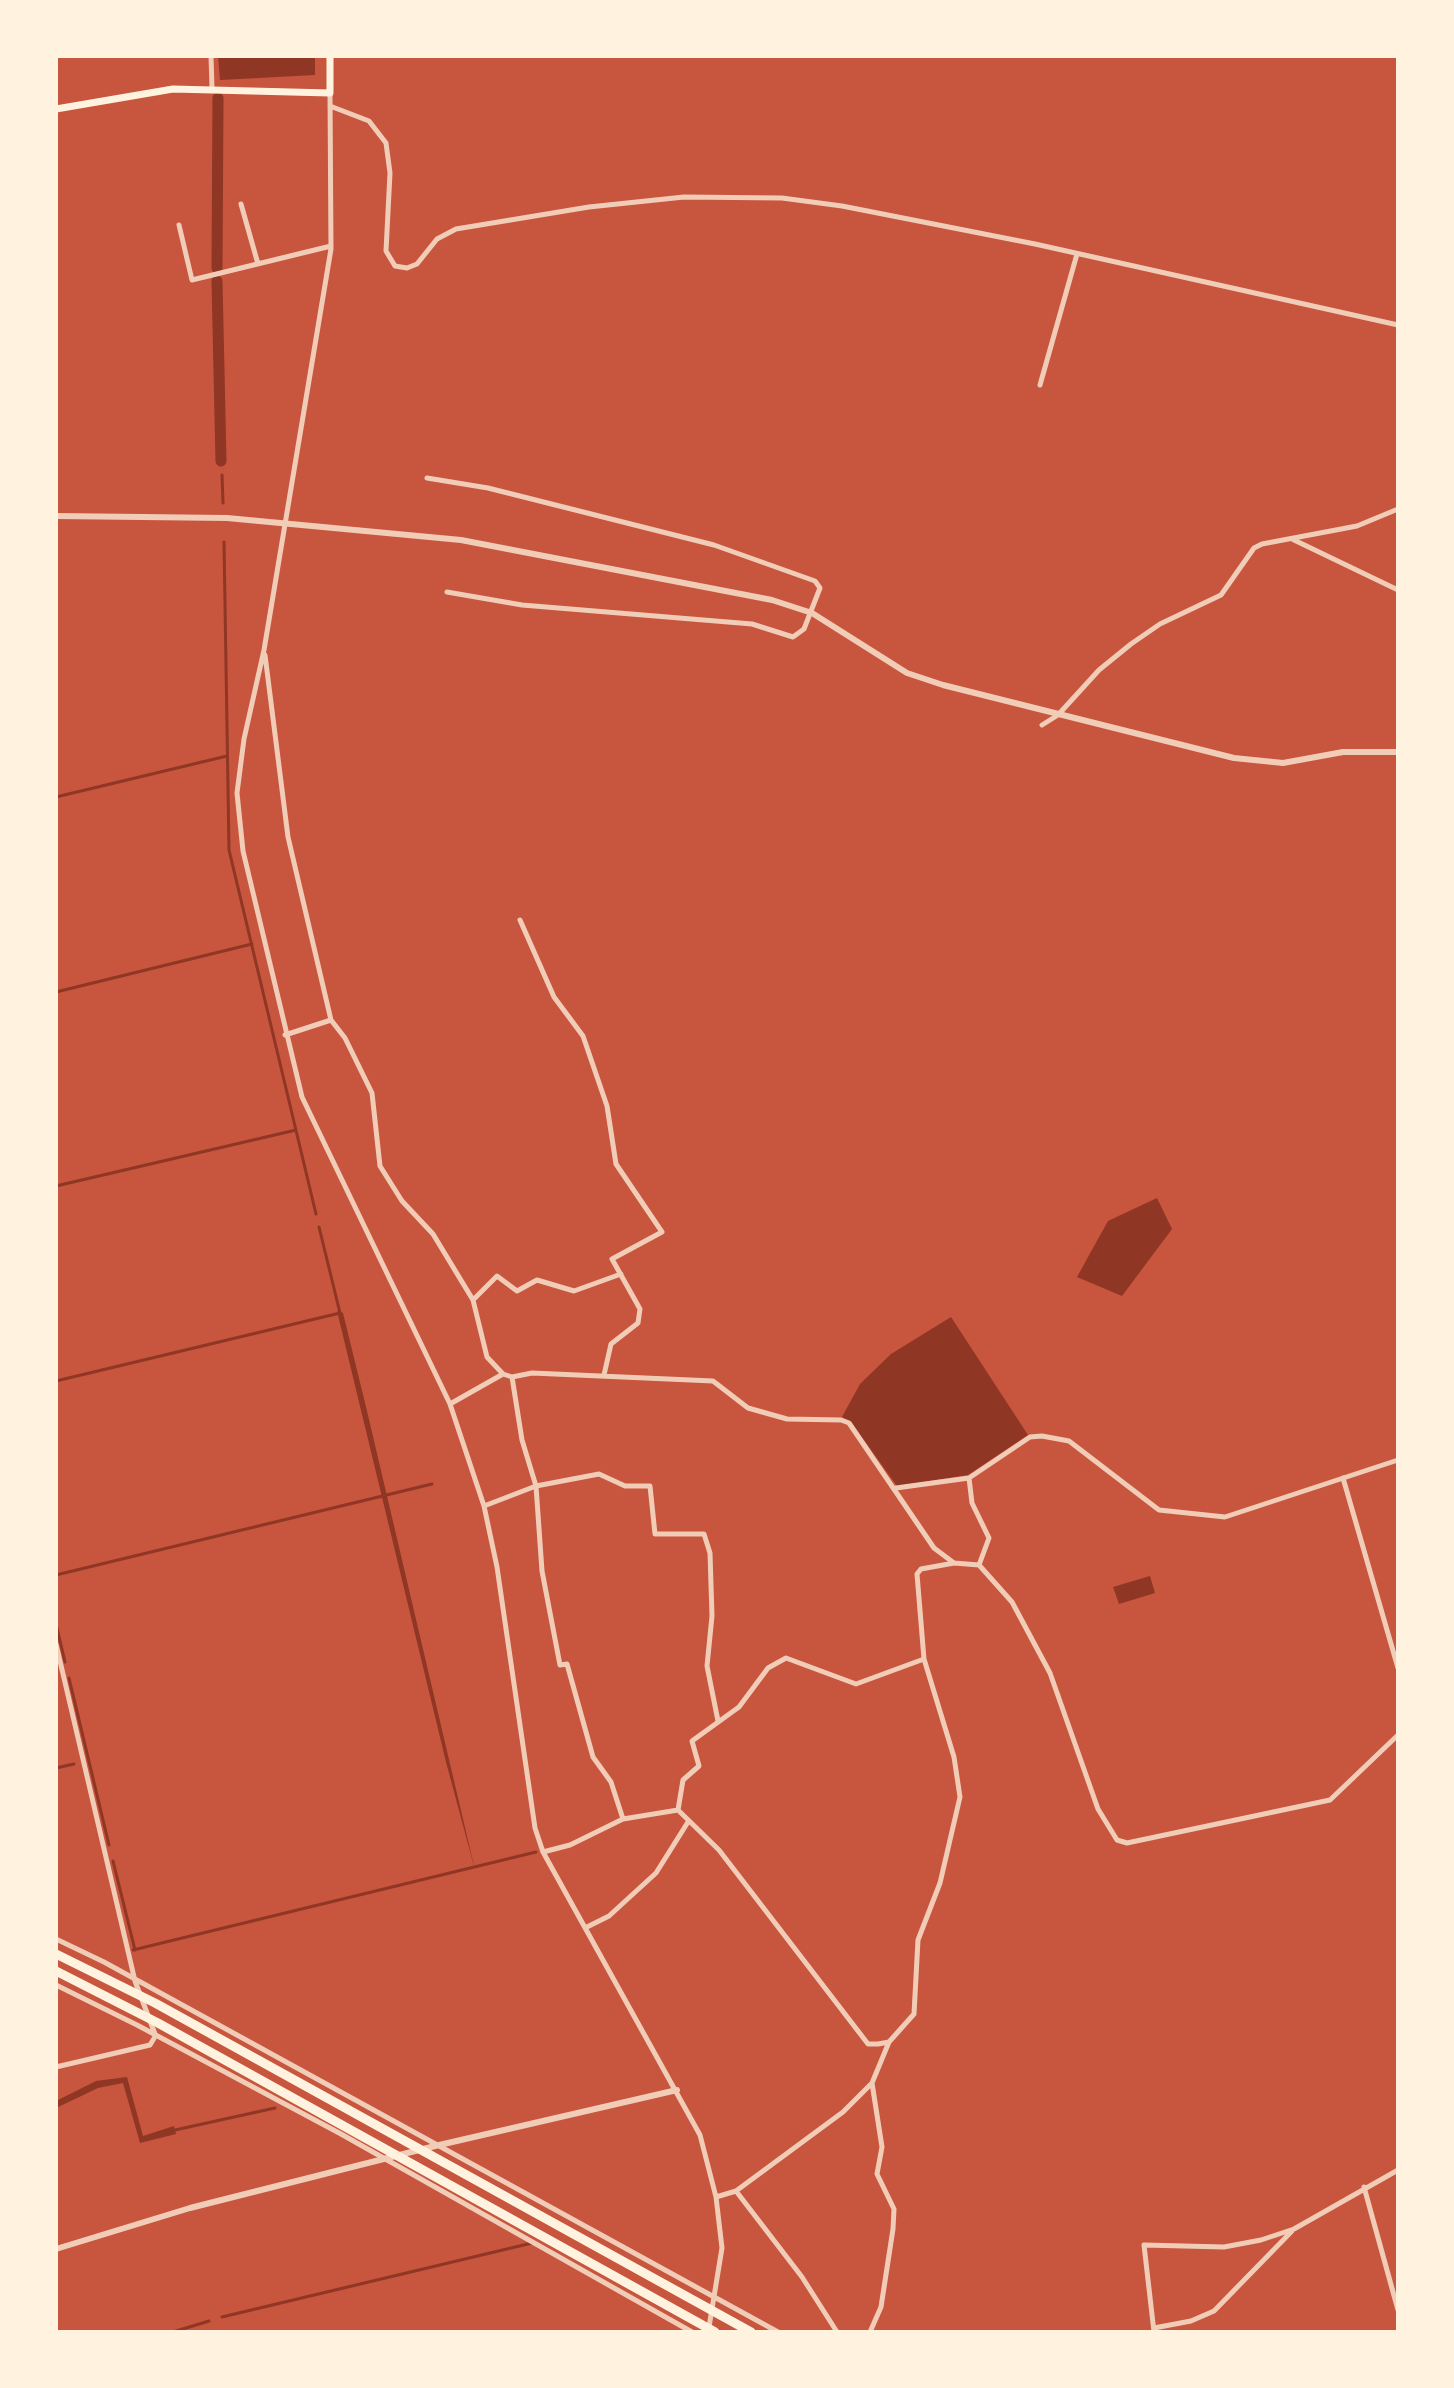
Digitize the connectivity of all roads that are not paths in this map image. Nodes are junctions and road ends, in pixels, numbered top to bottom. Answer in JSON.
{"nodes":[{"id":1,"x":211,"y":56,"type":"edge"},
{"id":2,"x":330,"y":56,"type":"edge"},
{"id":3,"x":212,"y":88,"type":"junction"},
{"id":4,"x":330,"y":93,"type":"junction"},
{"id":5,"x":330,"y":106,"type":"junction"},
{"id":6,"x":56,"y":109,"type":"edge"},
{"id":7,"x":241,"y":204,"type":"dead end"},
{"id":8,"x":179,"y":225,"type":"dead end"},
{"id":9,"x":331,"y":246,"type":"junction"},
{"id":10,"x":1077,"y":254,"type":"junction"},
{"id":11,"x":258,"y":264,"type":"junction"},
{"id":12,"x":1398,"y":325,"type":"edge"},
{"id":13,"x":1040,"y":385,"type":"dead end"},
{"id":14,"x":427,"y":478,"type":"dead end"},
{"id":15,"x":1398,"y":509,"type":"edge"},
{"id":16,"x":56,"y":516,"type":"edge"},
{"id":17,"x":287,"y":522,"type":"junction"},
{"id":18,"x":1293,"y":540,"type":"junction"},
{"id":19,"x":1398,"y":590,"type":"edge"},
{"id":20,"x":447,"y":592,"type":"dead end"},
{"id":21,"x":812,"y":613,"type":"junction"},
{"id":22,"x":264,"y":650,"type":"junction"},
{"id":23,"x":1058,"y":715,"type":"junction"},
{"id":24,"x":1042,"y":725,"type":"dead end"},
{"id":25,"x":1398,"y":752,"type":"edge"},
{"id":26,"x":520,"y":920,"type":"dead end"},
{"id":27,"x":331,"y":1020,"type":"junction"},
{"id":28,"x":285,"y":1035,"type":"junction"},
{"id":29,"x":621,"y":1274,"type":"junction"},
{"id":30,"x":473,"y":1300,"type":"junction"},
{"id":31,"x":503,"y":1374,"type":"junction"},
{"id":32,"x":604,"y":1375,"type":"junction"},
{"id":33,"x":512,"y":1377,"type":"junction"},
{"id":34,"x":450,"y":1404,"type":"junction"},
{"id":35,"x":1398,"y":1460,"type":"edge"},
{"id":36,"x":969,"y":1478,"type":"junction"},
{"id":37,"x":1343,"y":1478,"type":"junction"},
{"id":38,"x":536,"y":1486,"type":"junction"},
{"id":39,"x":896,"y":1488,"type":"junction"},
{"id":40,"x":484,"y":1506,"type":"junction"},
{"id":41,"x":954,"y":1563,"type":"junction"},
{"id":42,"x":979,"y":1565,"type":"junction"},
{"id":43,"x":1398,"y":1643,"type":"edge"},
{"id":44,"x":56,"y":1644,"type":"edge"},
{"id":45,"x":1390,"y":1645,"type":"junction"},
{"id":46,"x":924,"y":1659,"type":"junction"},
{"id":47,"x":1398,"y":1668,"type":"edge"},
{"id":48,"x":718,"y":1721,"type":"junction"},
{"id":49,"x":1398,"y":1735,"type":"edge"},
{"id":50,"x":678,"y":1810,"type":"junction"},
{"id":51,"x":623,"y":1819,"type":"junction"},
{"id":52,"x":688,"y":1822,"type":"junction"},
{"id":53,"x":543,"y":1852,"type":"junction"},
{"id":54,"x":585,"y":1928,"type":"junction"},
{"id":55,"x":56,"y":1939,"type":"edge"},
{"id":56,"x":56,"y":1954,"type":"edge"},
{"id":57,"x":56,"y":1971,"type":"edge"},
{"id":58,"x":135,"y":1981,"type":"junction"},
{"id":59,"x":56,"y":1985,"type":"edge"},
{"id":60,"x":156,"y":2035,"type":"junction"},
{"id":61,"x":889,"y":2042,"type":"junction"},
{"id":62,"x":56,"y":2067,"type":"edge"},
{"id":63,"x":872,"y":2083,"type":"junction"},
{"id":64,"x":677,"y":2090,"type":"junction"},
{"id":65,"x":435,"y":2146,"type":"junction"},
{"id":66,"x":381,"y":2160,"type":"junction"},
{"id":67,"x":1398,"y":2170,"type":"edge"},
{"id":68,"x":1364,"y":2187,"type":"junction"},
{"id":69,"x":736,"y":2191,"type":"junction"},
{"id":70,"x":716,"y":2197,"type":"junction"},
{"id":71,"x":1294,"y":2229,"type":"junction"},
{"id":72,"x":56,"y":2249,"type":"edge"},
{"id":73,"x":715,"y":2299,"type":"junction"},
{"id":74,"x":1398,"y":2310,"type":"edge"},
{"id":75,"x":1154,"y":2330,"type":"edge"},
{"id":76,"x":692,"y":2332,"type":"edge"},
{"id":77,"x":708,"y":2332,"type":"edge"},
{"id":78,"x":715,"y":2332,"type":"edge"},
{"id":79,"x":751,"y":2332,"type":"edge"},
{"id":80,"x":778,"y":2332,"type":"edge"},
{"id":81,"x":837,"y":2332,"type":"edge"},
{"id":82,"x":870,"y":2332,"type":"edge"}],
"edges":[{"from":1,"to":3,"type":"street"},
{"from":2,"to":4,"type":"main road"},
{"from":3,"to":4,"type":"main road"},
{"from":3,"to":6,"type":"main road"},
{"from":4,"to":5,"type":"street"},
{"from":5,"to":9,"type":"street"},
{"from":5,"to":10,"type":"street"},
{"from":7,"to":11,"type":"street"},
{"from":8,"to":11,"type":"street"},
{"from":9,"to":11,"type":"street"},
{"from":9,"to":17,"type":"street"},
{"from":10,"to":12,"type":"street"},
{"from":10,"to":13,"type":"street"},
{"from":14,"to":21,"type":"street"},
{"from":15,"to":18,"type":"street"},
{"from":16,"to":17,"type":"street"},
{"from":17,"to":21,"type":"street"},
{"from":17,"to":22,"type":"street"},
{"from":18,"to":19,"type":"street"},
{"from":18,"to":23,"type":"street"},
{"from":20,"to":21,"type":"street"},
{"from":21,"to":23,"type":"street"},
{"from":22,"to":27,"type":"street"},
{"from":22,"to":28,"type":"street"},
{"from":23,"to":24,"type":"street"},
{"from":23,"to":25,"type":"street"},
{"from":26,"to":29,"type":"street"},
{"from":27,"to":28,"type":"street"},
{"from":27,"to":30,"type":"street"},
{"from":28,"to":34,"type":"street"},
{"from":29,"to":30,"type":"street"},
{"from":29,"to":32,"type":"street"},
{"from":30,"to":31,"type":"street"},
{"from":31,"to":33,"type":"street"},
{"from":31,"to":34,"type":"street"},
{"from":32,"to":33,"type":"street"},
{"from":32,"to":39,"type":"street"},
{"from":33,"to":38,"type":"street"},
{"from":34,"to":40,"type":"street"},
{"from":35,"to":37,"type":"street"},
{"from":36,"to":37,"type":"street"},
{"from":36,"to":39,"type":"street"},
{"from":36,"to":42,"type":"street"},
{"from":37,"to":45,"type":"street"},
{"from":38,"to":40,"type":"street"},
{"from":38,"to":48,"type":"street"},
{"from":38,"to":51,"type":"street"},
{"from":39,"to":41,"type":"street"},
{"from":40,"to":53,"type":"street"},
{"from":41,"to":42,"type":"street"},
{"from":41,"to":46,"type":"street"},
{"from":42,"to":49,"type":"street"},
{"from":43,"to":45,"type":"street"},
{"from":44,"to":58,"type":"street"},
{"from":45,"to":47,"type":"street"},
{"from":46,"to":48,"type":"street"},
{"from":46,"to":61,"type":"street"},
{"from":48,"to":50,"type":"street"},
{"from":50,"to":51,"type":"street"},
{"from":50,"to":52,"type":"street"},
{"from":51,"to":53,"type":"street"},
{"from":52,"to":54,"type":"street"},
{"from":52,"to":61,"type":"street"},
{"from":53,"to":54,"type":"street"},
{"from":54,"to":64,"type":"street"},
{"from":55,"to":58,"type":"street"},
{"from":56,"to":79,"type":"highway"},
{"from":57,"to":78,"type":"highway"},
{"from":58,"to":60,"type":"street"},
{"from":58,"to":65,"type":"street"},
{"from":59,"to":60,"type":"street"},
{"from":60,"to":62,"type":"street"},
{"from":60,"to":66,"type":"street"},
{"from":61,"to":63,"type":"street"},
{"from":63,"to":69,"type":"street"},
{"from":63,"to":82,"type":"street"},
{"from":64,"to":65,"type":"street"},
{"from":64,"to":70,"type":"street"},
{"from":65,"to":66,"type":"street"},
{"from":65,"to":73,"type":"street"},
{"from":66,"to":72,"type":"street"},
{"from":66,"to":76,"type":"street"},
{"from":67,"to":68,"type":"street"},
{"from":68,"to":71,"type":"street"},
{"from":68,"to":74,"type":"street"},
{"from":69,"to":70,"type":"street"},
{"from":69,"to":81,"type":"street"},
{"from":70,"to":73,"type":"street"},
{"from":71,"to":75,"type":"street"},
{"from":71,"to":75,"type":"street"},
{"from":73,"to":77,"type":"street"},
{"from":73,"to":80,"type":"street"}]}
